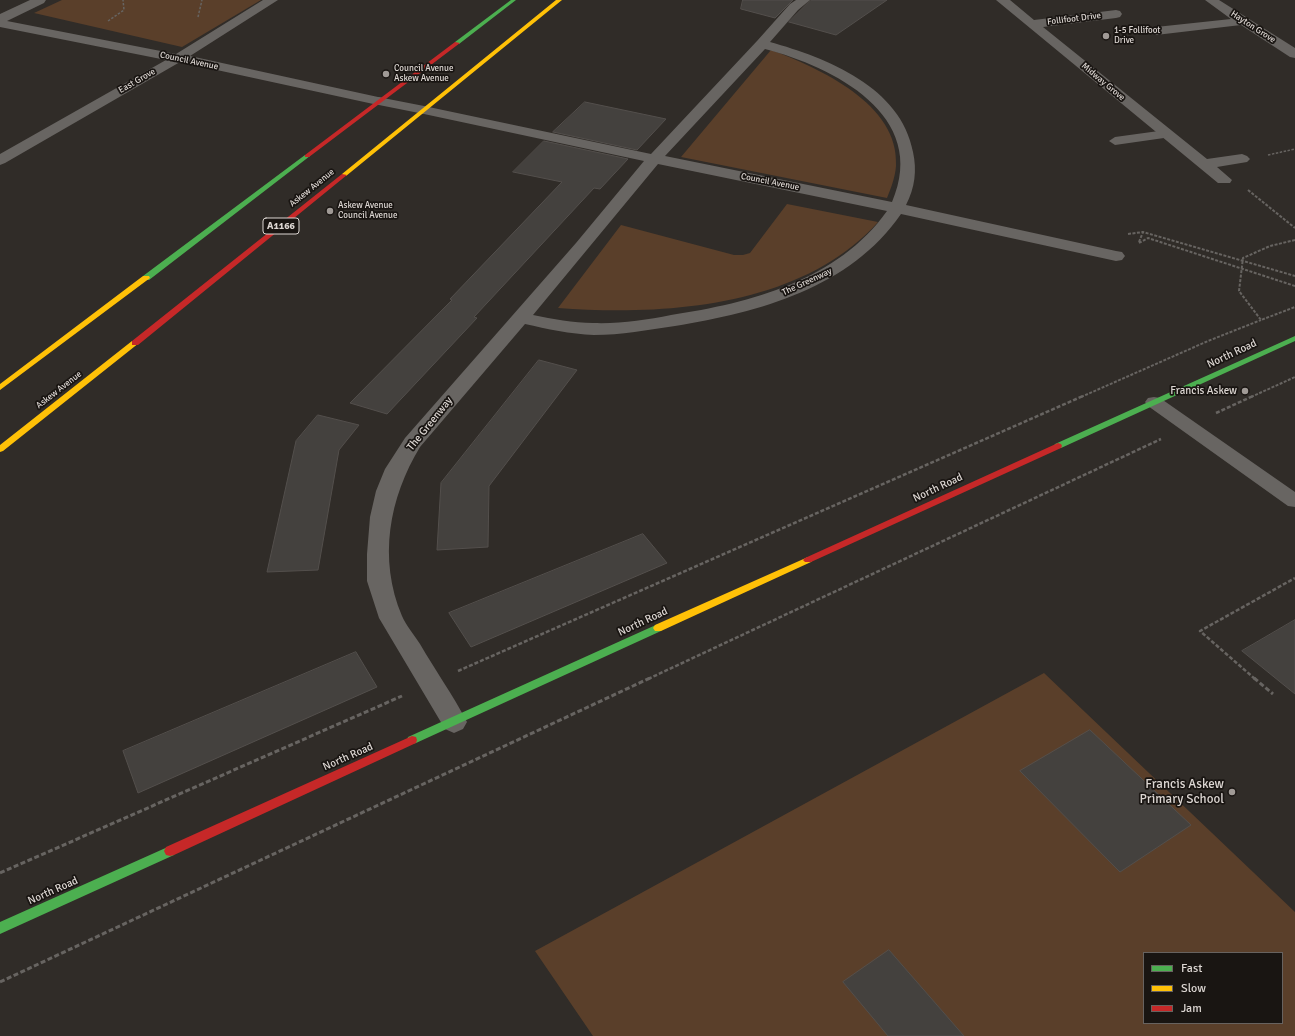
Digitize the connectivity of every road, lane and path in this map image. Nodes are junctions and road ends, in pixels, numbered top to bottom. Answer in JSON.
{"nodes":[{"id":1,"x":40,"y":0,"type":"edge"},
{"id":2,"x":272,"y":0,"type":"edge"},
{"id":3,"x":514,"y":0,"type":"edge"},
{"id":4,"x":559,"y":0,"type":"edge"},
{"id":5,"x":804,"y":0,"type":"edge"},
{"id":6,"x":1002,"y":0,"type":"edge"},
{"id":7,"x":1212,"y":0,"type":"edge"},
{"id":8,"x":1103,"y":6,"type":"dead end"},
{"id":9,"x":0,"y":19,"type":"edge"},
{"id":10,"x":1242,"y":21,"type":"junction"},
{"id":11,"x":0,"y":23,"type":"edge"},
{"id":12,"x":1032,"y":24,"type":"junction"},
{"id":13,"x":1156,"y":32,"type":"dead end"},
{"id":14,"x":762,"y":44,"type":"junction"},
{"id":15,"x":1295,"y":54,"type":"edge"},
{"id":16,"x":178,"y":58,"type":"junction"},
{"id":17,"x":378,"y":101,"type":"junction"},
{"id":18,"x":424,"y":110,"type":"junction"},
{"id":19,"x":1166,"y":134,"type":"junction"},
{"id":20,"x":1115,"y":141,"type":"dead end"},
{"id":21,"x":654,"y":159,"type":"junction"},
{"id":22,"x":1242,"y":159,"type":"dead end"},
{"id":23,"x":0,"y":160,"type":"edge"},
{"id":24,"x":1204,"y":164,"type":"junction"},
{"id":25,"x":1224,"y":180,"type":"joint"},
{"id":26,"x":898,"y":208,"type":"junction"},
{"id":27,"x":1295,"y":228,"type":"edge"},
{"id":28,"x":1143,"y":232,"type":"dead end"},
{"id":29,"x":1122,"y":235,"type":"dead end"},
{"id":30,"x":1295,"y":240,"type":"edge"},
{"id":31,"x":1116,"y":256,"type":"joint"},
{"id":32,"x":1240,"y":269,"type":"junction"},
{"id":33,"x":1295,"y":286,"type":"edge"},
{"id":34,"x":1295,"y":307,"type":"edge"},
{"id":35,"x":520,"y":318,"type":"junction"},
{"id":36,"x":1260,"y":320,"type":"junction"},
{"id":37,"x":1295,"y":338,"type":"edge"},
{"id":38,"x":1295,"y":377,"type":"edge"},
{"id":39,"x":0,"y":388,"type":"edge"},
{"id":40,"x":1154,"y":402,"type":"junction"},
{"id":41,"x":1187,"y":427,"type":"junction"},
{"id":42,"x":0,"y":449,"type":"edge"},
{"id":43,"x":1295,"y":501,"type":"edge"},
{"id":44,"x":1295,"y":578,"type":"edge"},
{"id":45,"x":430,"y":683,"type":"junction"},
{"id":46,"x":1273,"y":694,"type":"dead end"},
{"id":47,"x":454,"y":722,"type":"junction"},
{"id":48,"x":0,"y":873,"type":"edge"},
{"id":49,"x":0,"y":928,"type":"edge"},
{"id":50,"x":0,"y":982,"type":"edge"}],
"edges":[{"from":1,"to":9,"type":"street"},
{"from":2,"to":16,"type":"street","name":"East Grove"},
{"from":3,"to":17,"type":"main road"},
{"from":4,"to":18,"type":"main road","name":"Askew Avenue","number":"A1166"},
{"from":5,"to":14,"type":"street","name":"The Greenway"},
{"from":6,"to":12,"type":"street","name":"Midway Grove"},
{"from":7,"to":10,"type":"street","name":"Hayton Grove"},
{"from":8,"to":12,"type":"street","name":"Follifoot Drive"},
{"from":10,"to":13,"type":"street"},
{"from":10,"to":15,"type":"street","name":"Hayton Grove"},
{"from":11,"to":16,"type":"street","name":"Council Avenue"},
{"from":12,"to":19,"type":"street","name":"Midway Grove"},
{"from":14,"to":21,"type":"street","name":"The Greenway"},
{"from":14,"to":26,"type":"street","name":"The Greenway"},
{"from":16,"to":17,"type":"street","name":"Council Avenue"},
{"from":16,"to":23,"type":"street","name":"East Grove"},
{"from":17,"to":18,"type":"lane"},
{"from":17,"to":39,"type":"main road"},
{"from":18,"to":21,"type":"street","name":"Council Avenue"},
{"from":18,"to":42,"type":"main road","name":"Askew Avenue","number":"A1166"},
{"from":19,"to":20,"type":"lane"},
{"from":19,"to":24,"type":"street","name":"Midway Grove"},
{"from":21,"to":26,"type":"street","name":"Council Avenue"},
{"from":21,"to":35,"type":"street","name":"The Greenway"},
{"from":22,"to":24,"type":"street"},
{"from":24,"to":25,"type":"street","name":"Midway Grove"},
{"from":25,"to":27,"type":"path"},
{"from":26,"to":31,"type":"street","name":"Council Avenue"},
{"from":26,"to":35,"type":"street","name":"The Greenway"},
{"from":28,"to":29,"type":"path"},
{"from":30,"to":32,"type":"path"},
{"from":31,"to":32,"type":"path"},
{"from":32,"to":33,"type":"path"},
{"from":32,"to":36,"type":"path"},
{"from":34,"to":36,"type":"path"},
{"from":35,"to":45,"type":"street","name":"The Greenway"},
{"from":36,"to":45,"type":"path"},
{"from":37,"to":40,"type":"main road","name":"North Road"},
{"from":38,"to":41,"type":"path"},
{"from":40,"to":41,"type":"lane"},
{"from":40,"to":47,"type":"main road","name":"North Road"},
{"from":41,"to":43,"type":"lane"},
{"from":41,"to":50,"type":"path"},
{"from":44,"to":46,"type":"path"},
{"from":45,"to":47,"type":"street","name":"The Greenway"},
{"from":45,"to":48,"type":"path"},
{"from":47,"to":49,"type":"main road","name":"North Road"}]}
